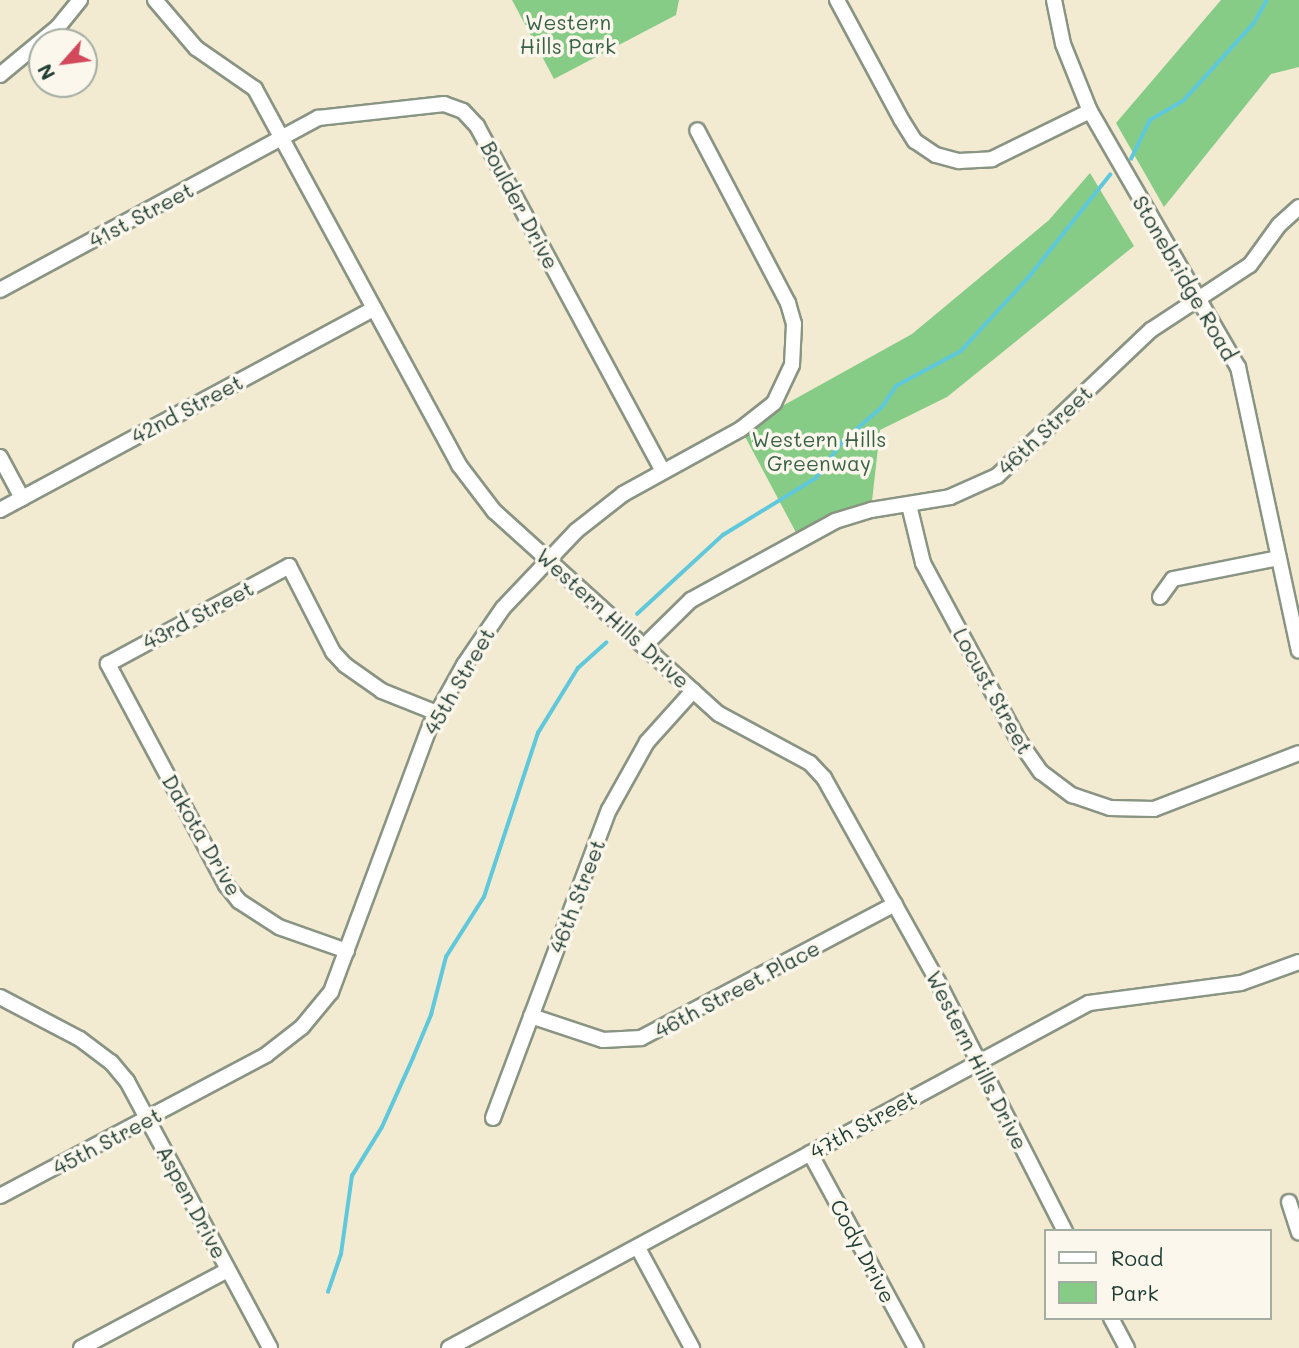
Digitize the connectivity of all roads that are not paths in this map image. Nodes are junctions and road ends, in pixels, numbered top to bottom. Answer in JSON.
{"nodes":[{"id":1,"x":80,"y":0,"type":"edge"},
{"id":2,"x":155,"y":0,"type":"edge"},
{"id":3,"x":837,"y":0,"type":"edge"},
{"id":4,"x":1054,"y":0,"type":"edge"},
{"id":5,"x":1,"y":72,"type":"edge"},
{"id":6,"x":1090,"y":111,"type":"junction"},
{"id":7,"x":696,"y":130,"type":"dead end"},
{"id":8,"x":281,"y":138,"type":"junction"},
{"id":9,"x":1299,"y":207,"type":"edge"},
{"id":10,"x":0,"y":290,"type":"edge"},
{"id":11,"x":1200,"y":299,"type":"junction"},
{"id":12,"x":374,"y":309,"type":"junction"},
{"id":13,"x":0,"y":457,"type":"edge"},
{"id":14,"x":662,"y":469,"type":"junction"},
{"id":15,"x":22,"y":498,"type":"junction"},
{"id":16,"x":909,"y":505,"type":"junction"},
{"id":17,"x":0,"y":510,"type":"edge"},
{"id":18,"x":1278,"y":558,"type":"junction"},
{"id":19,"x":547,"y":559,"type":"junction"},
{"id":20,"x":1160,"y":597,"type":"dead end"},
{"id":21,"x":644,"y":646,"type":"junction"},
{"id":22,"x":1299,"y":651,"type":"edge"},
{"id":23,"x":108,"y":664,"type":"joint"},
{"id":24,"x":693,"y":691,"type":"junction"},
{"id":25,"x":437,"y":713,"type":"junction"},
{"id":26,"x":1299,"y":752,"type":"edge"},
{"id":27,"x":895,"y":904,"type":"junction"},
{"id":28,"x":347,"y":951,"type":"junction"},
{"id":29,"x":1299,"y":962,"type":"edge"},
{"id":30,"x":0,"y":997,"type":"edge"},
{"id":31,"x":531,"y":1016,"type":"junction"},
{"id":32,"x":979,"y":1061,"type":"junction"},
{"id":33,"x":493,"y":1118,"type":"dead end"},
{"id":34,"x":149,"y":1120,"type":"junction"},
{"id":35,"x":810,"y":1153,"type":"junction"},
{"id":36,"x":0,"y":1196,"type":"edge"},
{"id":37,"x":1289,"y":1202,"type":"dead end"},
{"id":38,"x":1064,"y":1229,"type":"edge"},
{"id":39,"x":1299,"y":1232,"type":"edge"},
{"id":40,"x":638,"y":1248,"type":"junction"},
{"id":41,"x":228,"y":1270,"type":"junction"},
{"id":42,"x":1112,"y":1320,"type":"edge"},
{"id":43,"x":478,"y":1341,"type":"edge"},
{"id":44,"x":81,"y":1348,"type":"edge"},
{"id":45,"x":270,"y":1348,"type":"edge"},
{"id":46,"x":449,"y":1348,"type":"edge"},
{"id":47,"x":692,"y":1348,"type":"edge"},
{"id":48,"x":916,"y":1348,"type":"edge"},
{"id":49,"x":1127,"y":1348,"type":"edge"}],
"edges":[{"from":1,"to":5,"type":"street"},
{"from":2,"to":8,"type":"street","name":"Western Hills Drive"},
{"from":3,"to":6,"type":"street"},
{"from":4,"to":6,"type":"street","name":"Stonebridge Road"},
{"from":6,"to":11,"type":"street","name":"Stonebridge Road"},
{"from":7,"to":14,"type":"street","name":"45th Street"},
{"from":8,"to":10,"type":"street","name":"41st Street"},
{"from":8,"to":12,"type":"street","name":"Western Hills Drive"},
{"from":8,"to":14,"type":"street","name":"Boulder Drive"},
{"from":9,"to":11,"type":"street","name":"46th Street"},
{"from":11,"to":16,"type":"street","name":"46th Street"},
{"from":11,"to":18,"type":"street","name":"Stonebridge Road"},
{"from":12,"to":15,"type":"street","name":"42nd Street"},
{"from":12,"to":19,"type":"street","name":"Western Hills Drive"},
{"from":13,"to":15,"type":"street"},
{"from":14,"to":19,"type":"street","name":"45th Street"},
{"from":15,"to":17,"type":"street","name":"42nd Street"},
{"from":16,"to":21,"type":"street","name":"46th Street"},
{"from":16,"to":26,"type":"street","name":"Locust Street"},
{"from":18,"to":20,"type":"street"},
{"from":18,"to":22,"type":"street","name":"Stonebridge Road"},
{"from":19,"to":21,"type":"street","name":"Western Hills Drive"},
{"from":19,"to":25,"type":"street","name":"45th Street"},
{"from":21,"to":24,"type":"street","name":"Western Hills Drive"},
{"from":23,"to":25,"type":"street","name":"43rd Street"},
{"from":23,"to":28,"type":"street","name":"Dakota Drive"},
{"from":24,"to":27,"type":"street","name":"Western Hills Drive"},
{"from":24,"to":31,"type":"street","name":"46th Street"},
{"from":25,"to":28,"type":"street","name":"45th Street"},
{"from":27,"to":31,"type":"street","name":"46th Street Place"},
{"from":27,"to":32,"type":"street","name":"Western Hills Drive"},
{"from":28,"to":34,"type":"street","name":"45th Street"},
{"from":29,"to":32,"type":"street","name":"47th Street"},
{"from":30,"to":34,"type":"street","name":"Aspen Drive"},
{"from":31,"to":33,"type":"street","name":"46th Street"},
{"from":32,"to":35,"type":"street","name":"47th Street"},
{"from":32,"to":38,"type":"street","name":"Western Hills Drive"},
{"from":34,"to":36,"type":"street","name":"45th Street"},
{"from":34,"to":41,"type":"street","name":"Aspen Drive"},
{"from":35,"to":40,"type":"street","name":"47th Street"},
{"from":35,"to":48,"type":"street","name":"Cody Drive"},
{"from":37,"to":39,"type":"street"},
{"from":40,"to":43,"type":"street","name":"47th Street"},
{"from":40,"to":47,"type":"street"},
{"from":41,"to":44,"type":"street"},
{"from":41,"to":45,"type":"street","name":"Aspen Drive"},
{"from":42,"to":49,"type":"street"},
{"from":43,"to":46,"type":"street","name":"47th Street"}]}
